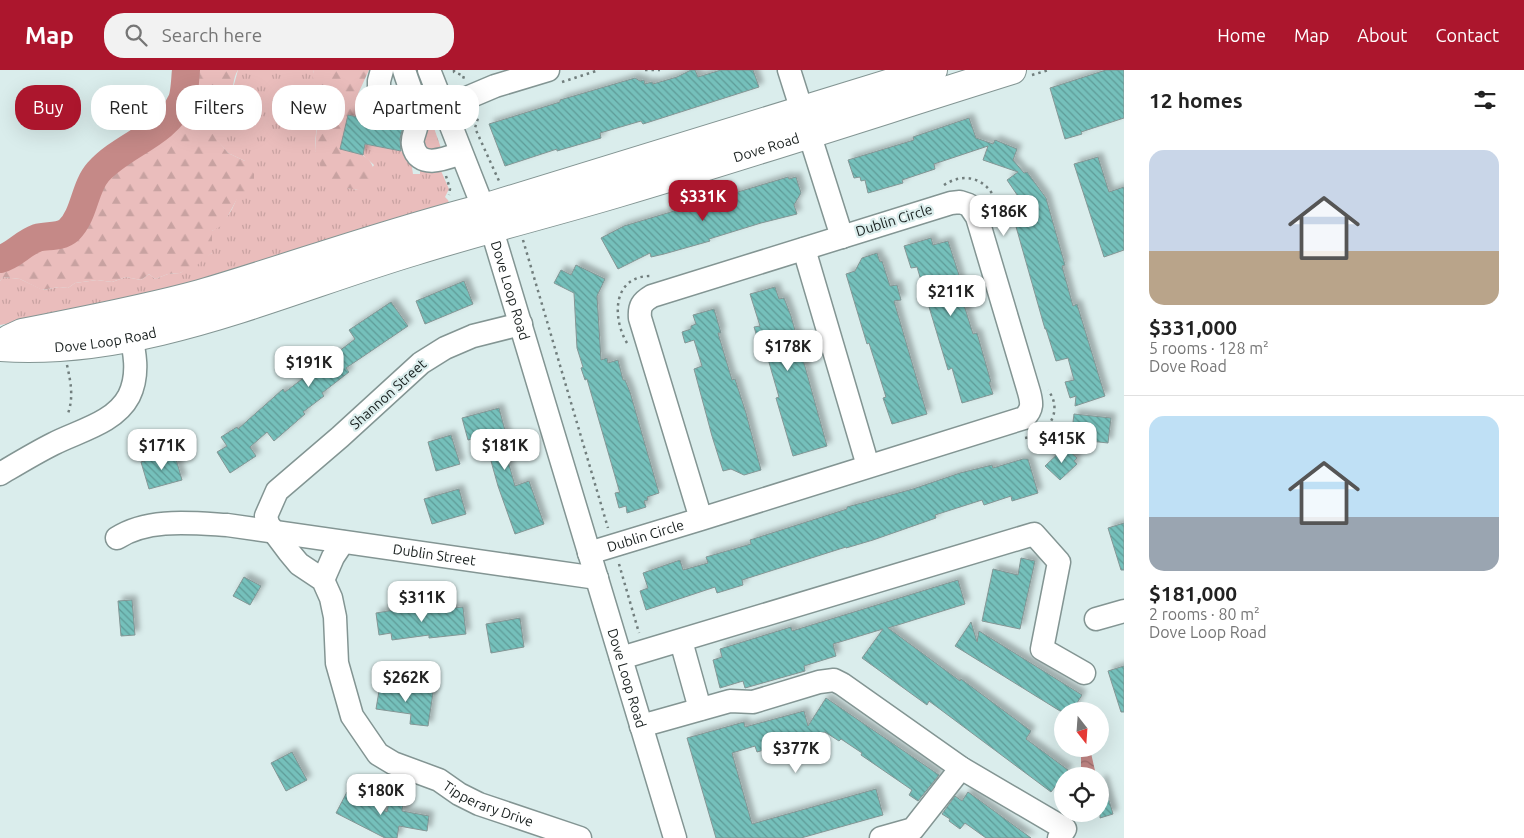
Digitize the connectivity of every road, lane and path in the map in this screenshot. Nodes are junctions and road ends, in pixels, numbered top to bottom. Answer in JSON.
{"nodes":[{"id":1,"x":382,"y":70,"type":"edge"},
{"id":2,"x":404,"y":70,"type":"edge"},
{"id":3,"x":429,"y":70,"type":"edge"},
{"id":4,"x":454,"y":70,"type":"edge"},
{"id":5,"x":548,"y":70,"type":"edge"},
{"id":6,"x":645,"y":70,"type":"edge"},
{"id":7,"x":660,"y":70,"type":"edge"},
{"id":8,"x":788,"y":70,"type":"edge"},
{"id":9,"x":933,"y":70,"type":"edge"},
{"id":10,"x":1012,"y":70,"type":"edge"},
{"id":11,"x":379,"y":85,"type":"edge"},
{"id":12,"x":409,"y":85,"type":"edge"},
{"id":13,"x":435,"y":85,"type":"edge"},
{"id":14,"x":462,"y":85,"type":"edge"},
{"id":15,"x":479,"y":93,"type":"edge"},
{"id":16,"x":806,"y":122,"type":"junction"},
{"id":17,"x":416,"y":130,"type":"edge"},
{"id":18,"x":452,"y":130,"type":"edge"},
{"id":19,"x":476,"y":130,"type":"edge"},
{"id":20,"x":461,"y":153,"type":"junction"},
{"id":21,"x":940,"y":188,"type":"dead end"},
{"id":22,"x":515,"y":211,"type":"junction"},
{"id":23,"x":488,"y":219,"type":"junction"},
{"id":24,"x":997,"y":221,"type":"dead end"},
{"id":25,"x":842,"y":236,"type":"junction"},
{"id":26,"x":804,"y":249,"type":"junction"},
{"id":27,"x":659,"y":277,"type":"dead end"},
{"id":28,"x":520,"y":324,"type":"junction"},
{"id":29,"x":129,"y":325,"type":"junction"},
{"id":30,"x":0,"y":343,"type":"edge"},
{"id":31,"x":0,"y":346,"type":"edge"},
{"id":32,"x":630,"y":347,"type":"dead end"},
{"id":33,"x":66,"y":359,"type":"dead end"},
{"id":34,"x":1044,"y":384,"type":"dead end"},
{"id":35,"x":63,"y":420,"type":"dead end"},
{"id":36,"x":1017,"y":437,"type":"dead end"},
{"id":37,"x":868,"y":466,"type":"junction"},
{"id":38,"x":0,"y":474,"type":"edge"},
{"id":39,"x":701,"y":520,"type":"junction"},
{"id":40,"x":273,"y":531,"type":"junction"},
{"id":41,"x":117,"y":538,"type":"dead end"},
{"id":42,"x":343,"y":542,"type":"junction"},
{"id":43,"x":619,"y":552,"type":"junction"},
{"id":44,"x":589,"y":553,"type":"junction"},
{"id":45,"x":597,"y":578,"type":"junction"},
{"id":46,"x":323,"y":580,"type":"junction"},
{"id":47,"x":1124,"y":611,"type":"edge"},
{"id":48,"x":1096,"y":619,"type":"dead end"},
{"id":49,"x":681,"y":641,"type":"junction"},
{"id":50,"x":644,"y":651,"type":"junction"},
{"id":51,"x":622,"y":658,"type":"junction"},
{"id":52,"x":1084,"y":673,"type":"dead end"},
{"id":53,"x":700,"y":709,"type":"junction"},
{"id":54,"x":641,"y":726,"type":"junction"},
{"id":55,"x":962,"y":768,"type":"junction"},
{"id":56,"x":580,"y":838,"type":"edge"},
{"id":57,"x":675,"y":838,"type":"edge"},
{"id":58,"x":881,"y":838,"type":"edge"},
{"id":59,"x":1059,"y":838,"type":"edge"}],
"edges":[{"from":1,"to":11,"type":"street"},
{"from":2,"to":12,"type":"street"},
{"from":3,"to":13,"type":"street"},
{"from":4,"to":14,"type":"path"},
{"from":5,"to":15,"type":"street"},
{"from":6,"to":7,"type":"path"},
{"from":8,"to":16,"type":"street"},
{"from":9,"to":16,"type":"main road","name":"Dove Road"},
{"from":10,"to":16,"type":"main road","name":"Dove Road"},
{"from":16,"to":22,"type":"main road","name":"Dove Road"},
{"from":16,"to":25,"type":"street"},
{"from":17,"to":20,"type":"street"},
{"from":18,"to":20,"type":"street"},
{"from":19,"to":22,"type":"path"},
{"from":20,"to":23,"type":"street"},
{"from":21,"to":24,"type":"path"},
{"from":22,"to":23,"type":"main road","name":"Dove Road"},
{"from":22,"to":43,"type":"path"},
{"from":23,"to":28,"type":"street","name":"Dove Loop Road"},
{"from":23,"to":29,"type":"main road","name":"Dove Loop Road"},
{"from":25,"to":26,"type":"street","name":"Dublin Circle"},
{"from":25,"to":37,"type":"street","name":"Dublin Circle"},
{"from":26,"to":37,"type":"street"},
{"from":26,"to":39,"type":"street","name":"Dublin Circle"},
{"from":27,"to":32,"type":"path"},
{"from":28,"to":40,"type":"street","name":"Shannon Street"},
{"from":28,"to":44,"type":"street","name":"Dove Loop Road"},
{"from":29,"to":30,"type":"main road","name":"Dove Loop Road"},
{"from":29,"to":31,"type":"main road","name":"Dove Loop Road"},
{"from":29,"to":38,"type":"street"},
{"from":33,"to":35,"type":"path"},
{"from":34,"to":36,"type":"path"},
{"from":37,"to":39,"type":"street","name":"Dublin Circle"},
{"from":39,"to":43,"type":"street","name":"Dublin Circle"},
{"from":40,"to":41,"type":"street","name":"Dublin Street"},
{"from":40,"to":42,"type":"street","name":"Dublin Street"},
{"from":40,"to":46,"type":"street"},
{"from":42,"to":45,"type":"street","name":"Dublin Street"},
{"from":42,"to":46,"type":"street"},
{"from":43,"to":44,"type":"street","name":"Dublin Circle"},
{"from":43,"to":50,"type":"path"},
{"from":44,"to":45,"type":"street","name":"Dove Loop Road"},
{"from":45,"to":51,"type":"street","name":"Dove Loop Road"},
{"from":46,"to":56,"type":"street","name":"Tipperary Drive"},
{"from":47,"to":48,"type":"street"},
{"from":49,"to":50,"type":"street"},
{"from":49,"to":52,"type":"street"},
{"from":49,"to":53,"type":"street"},
{"from":50,"to":51,"type":"street"},
{"from":51,"to":54,"type":"street","name":"Dove Loop Road"},
{"from":53,"to":54,"type":"street"},
{"from":53,"to":55,"type":"street"},
{"from":54,"to":57,"type":"street","name":"Dove Loop Road"},
{"from":55,"to":58,"type":"street"},
{"from":55,"to":59,"type":"street"}]}
